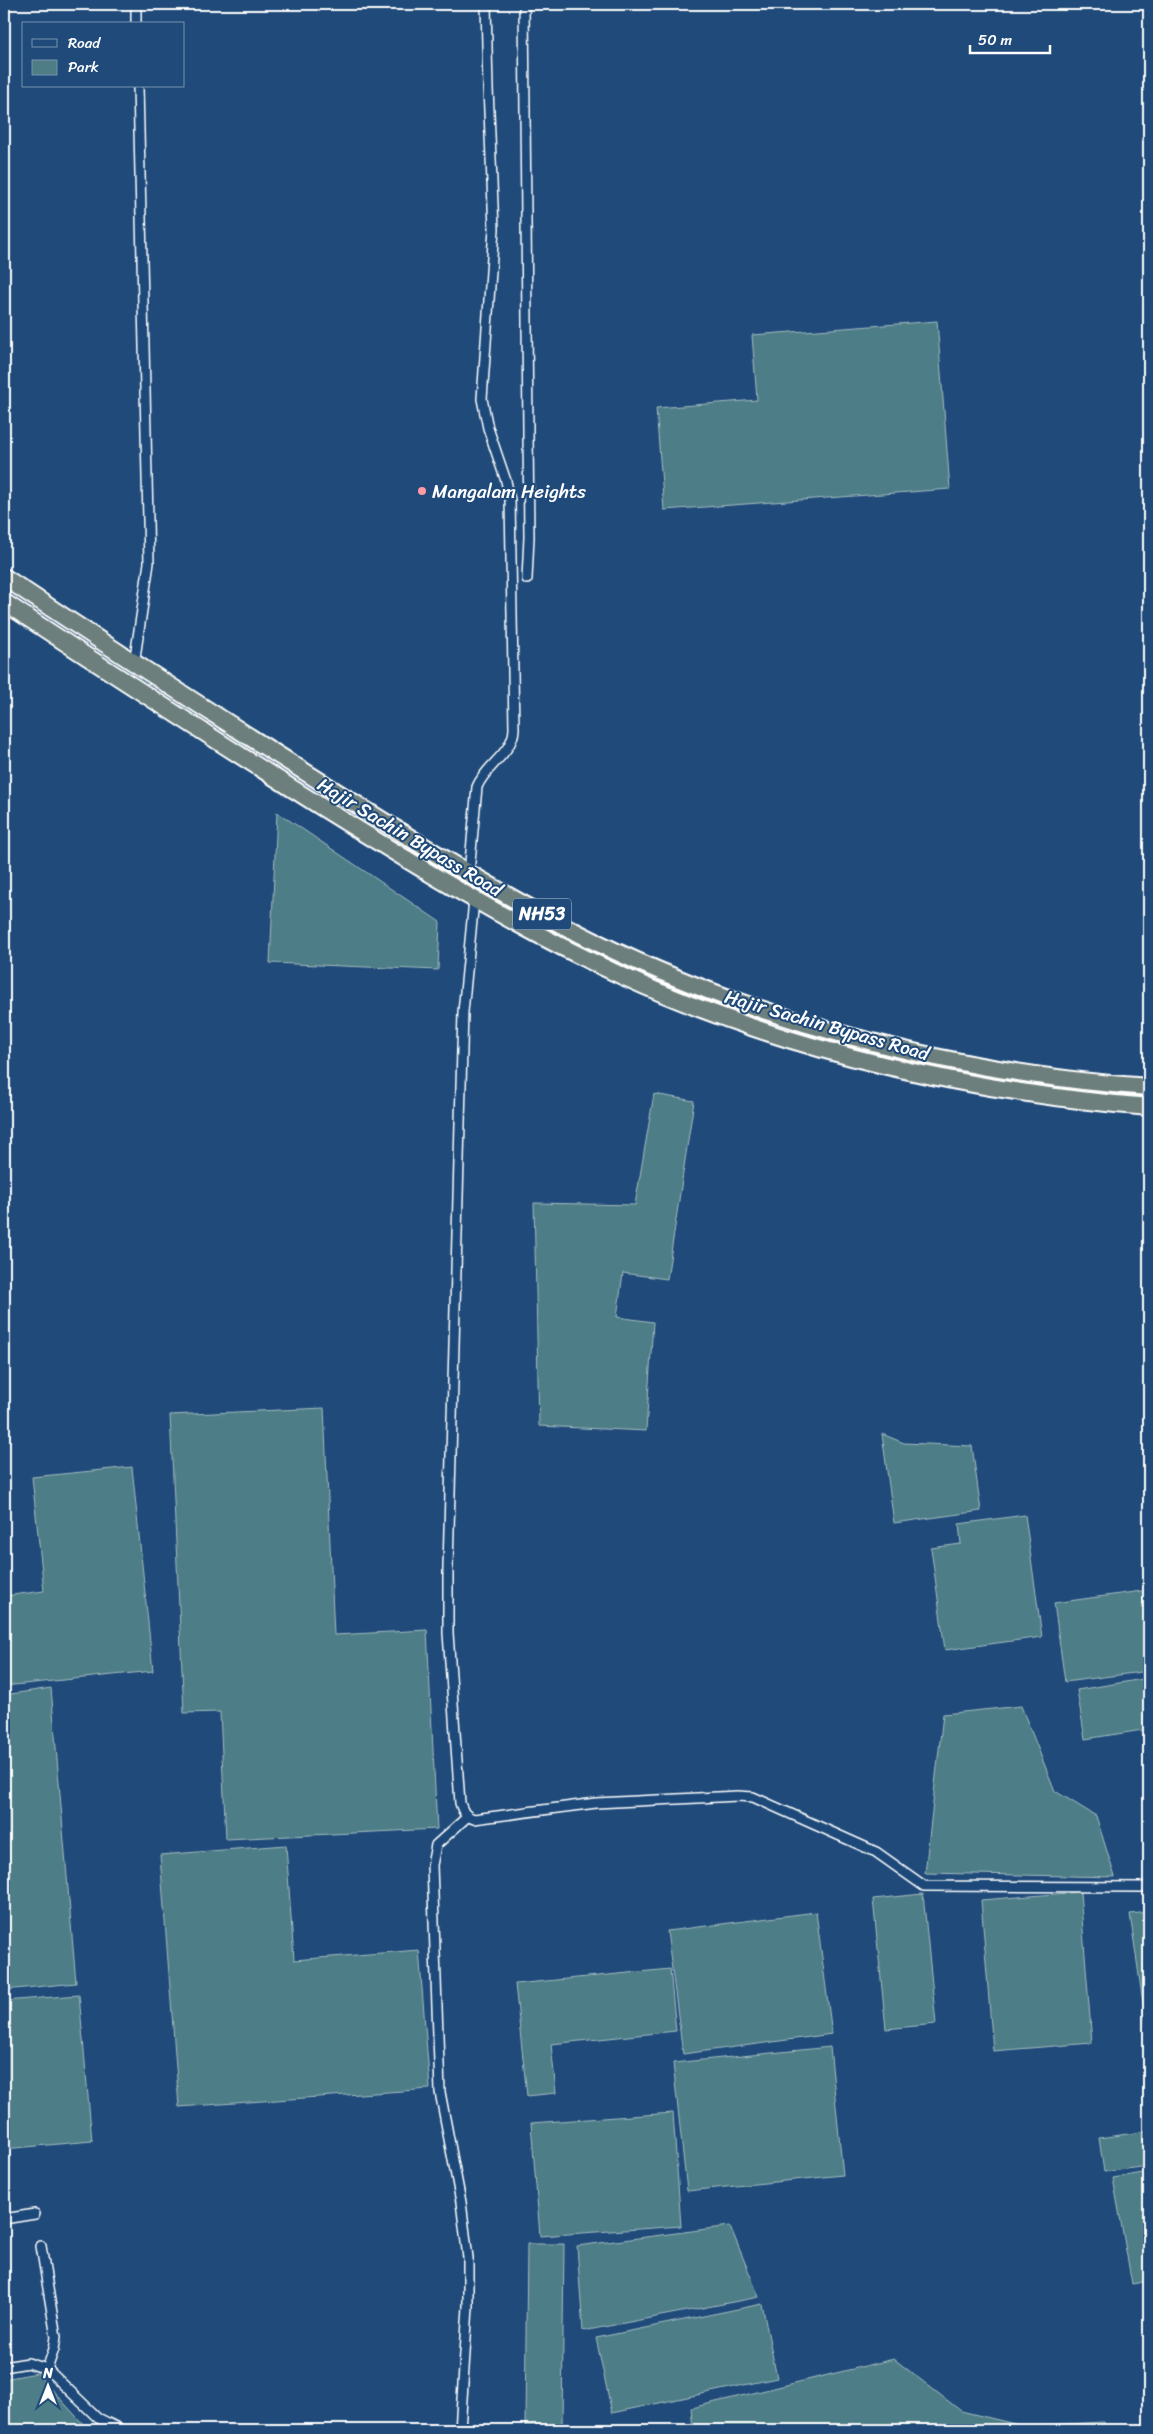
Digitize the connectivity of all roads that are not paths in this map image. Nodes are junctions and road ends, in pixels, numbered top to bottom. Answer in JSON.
{"nodes":[{"id":1,"x":136,"y":4,"type":"edge"},
{"id":2,"x":486,"y":4,"type":"edge"},
{"id":3,"x":524,"y":4,"type":"edge"},
{"id":4,"x":136,"y":22,"type":"edge"},
{"id":5,"x":138,"y":88,"type":"edge"},
{"id":6,"x":4,"y":578,"type":"edge"},
{"id":7,"x":527,"y":579,"type":"dead end"},
{"id":8,"x":4,"y":602,"type":"edge"},
{"id":9,"x":134,"y":664,"type":"junction"},
{"id":10,"x":469,"y":873,"type":"junction"},
{"id":11,"x":474,"y":900,"type":"junction"},
{"id":12,"x":1149,"y":1087,"type":"edge"},
{"id":13,"x":1149,"y":1107,"type":"edge"},
{"id":14,"x":467,"y":1816,"type":"junction"},
{"id":15,"x":1149,"y":1887,"type":"edge"},
{"id":16,"x":35,"y":2214,"type":"dead end"},
{"id":17,"x":4,"y":2219,"type":"edge"},
{"id":18,"x":41,"y":2246,"type":"dead end"},
{"id":19,"x":4,"y":2367,"type":"edge"},
{"id":20,"x":47,"y":2369,"type":"junction"},
{"id":21,"x":122,"y":2430,"type":"edge"},
{"id":22,"x":460,"y":2430,"type":"edge"}],
"edges":[{"from":1,"to":4,"type":"street"},
{"from":2,"to":10,"type":"street"},
{"from":3,"to":7,"type":"street"},
{"from":5,"to":9,"type":"street"},
{"from":6,"to":9,"type":"highway","number":"NH53"},
{"from":8,"to":11,"type":"highway","name":"Hajir Sachin Bypass Road","number":"NH53"},
{"from":9,"to":10,"type":"highway","number":"NH53"},
{"from":10,"to":12,"type":"highway","number":"NH53"},
{"from":11,"to":13,"type":"highway","name":"Hajir Sachin Bypass Road","number":"NH53"},
{"from":11,"to":14,"type":"street"},
{"from":14,"to":15,"type":"street"},
{"from":14,"to":22,"type":"street"},
{"from":16,"to":17,"type":"street"},
{"from":18,"to":20,"type":"street"},
{"from":19,"to":20,"type":"street"},
{"from":20,"to":21,"type":"street"}]}
